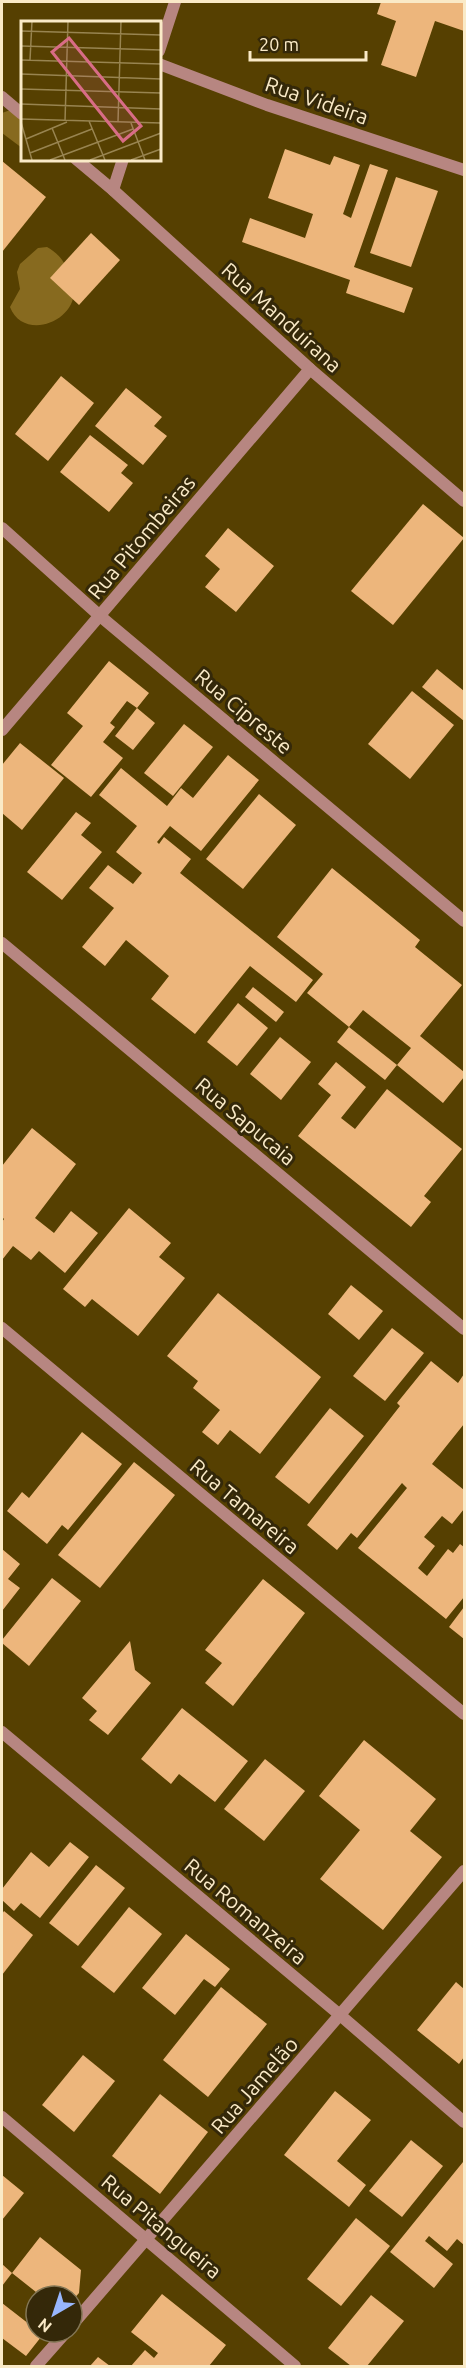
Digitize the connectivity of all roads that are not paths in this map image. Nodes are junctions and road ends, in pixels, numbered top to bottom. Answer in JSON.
{"nodes":[{"id":1,"x":175,"y":2,"type":"edge"},
{"id":2,"x":160,"y":48,"type":"edge"},
{"id":3,"x":160,"y":64,"type":"edge"},
{"id":4,"x":2,"y":97,"type":"edge"},
{"id":5,"x":21,"y":113,"type":"edge"},
{"id":6,"x":77,"y":160,"type":"edge"},
{"id":7,"x":123,"y":160,"type":"edge"},
{"id":8,"x":465,"y":170,"type":"edge"},
{"id":9,"x":113,"y":189,"type":"junction"},
{"id":10,"x":310,"y":369,"type":"junction"},
{"id":11,"x":465,"y":501,"type":"edge"},
{"id":12,"x":2,"y":528,"type":"edge"},
{"id":13,"x":100,"y":616,"type":"junction"},
{"id":14,"x":2,"y":730,"type":"edge"},
{"id":15,"x":465,"y":921,"type":"edge"},
{"id":16,"x":2,"y":943,"type":"edge"},
{"id":17,"x":2,"y":1328,"type":"edge"},
{"id":18,"x":465,"y":1329,"type":"edge"},
{"id":19,"x":465,"y":1714,"type":"edge"},
{"id":20,"x":2,"y":1732,"type":"edge"},
{"id":21,"x":465,"y":1871,"type":"edge"},
{"id":22,"x":340,"y":2015,"type":"junction"},
{"id":23,"x":2,"y":2117,"type":"edge"},
{"id":24,"x":465,"y":2122,"type":"edge"},
{"id":25,"x":147,"y":2238,"type":"junction"},
{"id":26,"x":84,"y":2311,"type":"edge"},
{"id":27,"x":56,"y":2344,"type":"edge"},
{"id":28,"x":36,"y":2367,"type":"edge"},
{"id":29,"x":295,"y":2367,"type":"edge"}],
"edges":[{"from":1,"to":2,"type":"street"},
{"from":3,"to":8,"type":"street","name":"Rua Videira"},
{"from":4,"to":5,"type":"street"},
{"from":6,"to":9,"type":"street","name":"Rua Manduirana"},
{"from":7,"to":9,"type":"street"},
{"from":9,"to":10,"type":"street","name":"Rua Manduirana"},
{"from":10,"to":11,"type":"street","name":"Rua Manduirana"},
{"from":10,"to":13,"type":"street","name":"Rua Pitombeiras"},
{"from":12,"to":13,"type":"street","name":"Rua Cipreste"},
{"from":13,"to":14,"type":"street","name":"Rua Pitombeiras"},
{"from":13,"to":15,"type":"street","name":"Rua Cipreste"},
{"from":16,"to":18,"type":"street","name":"Rua Sapucaia"},
{"from":17,"to":19,"type":"street","name":"Rua Tamareira"},
{"from":20,"to":22,"type":"street","name":"Rua Romanzeira"},
{"from":21,"to":22,"type":"street","name":"Rua Jamelão"},
{"from":22,"to":24,"type":"street","name":"Rua Romanzeira"},
{"from":22,"to":25,"type":"street","name":"Rua Jamelão"},
{"from":23,"to":25,"type":"street","name":"Rua Pitangueira"},
{"from":25,"to":26,"type":"street","name":"Rua Jamelão"},
{"from":25,"to":29,"type":"street","name":"Rua Pitangueira"},
{"from":27,"to":28,"type":"street"}]}
